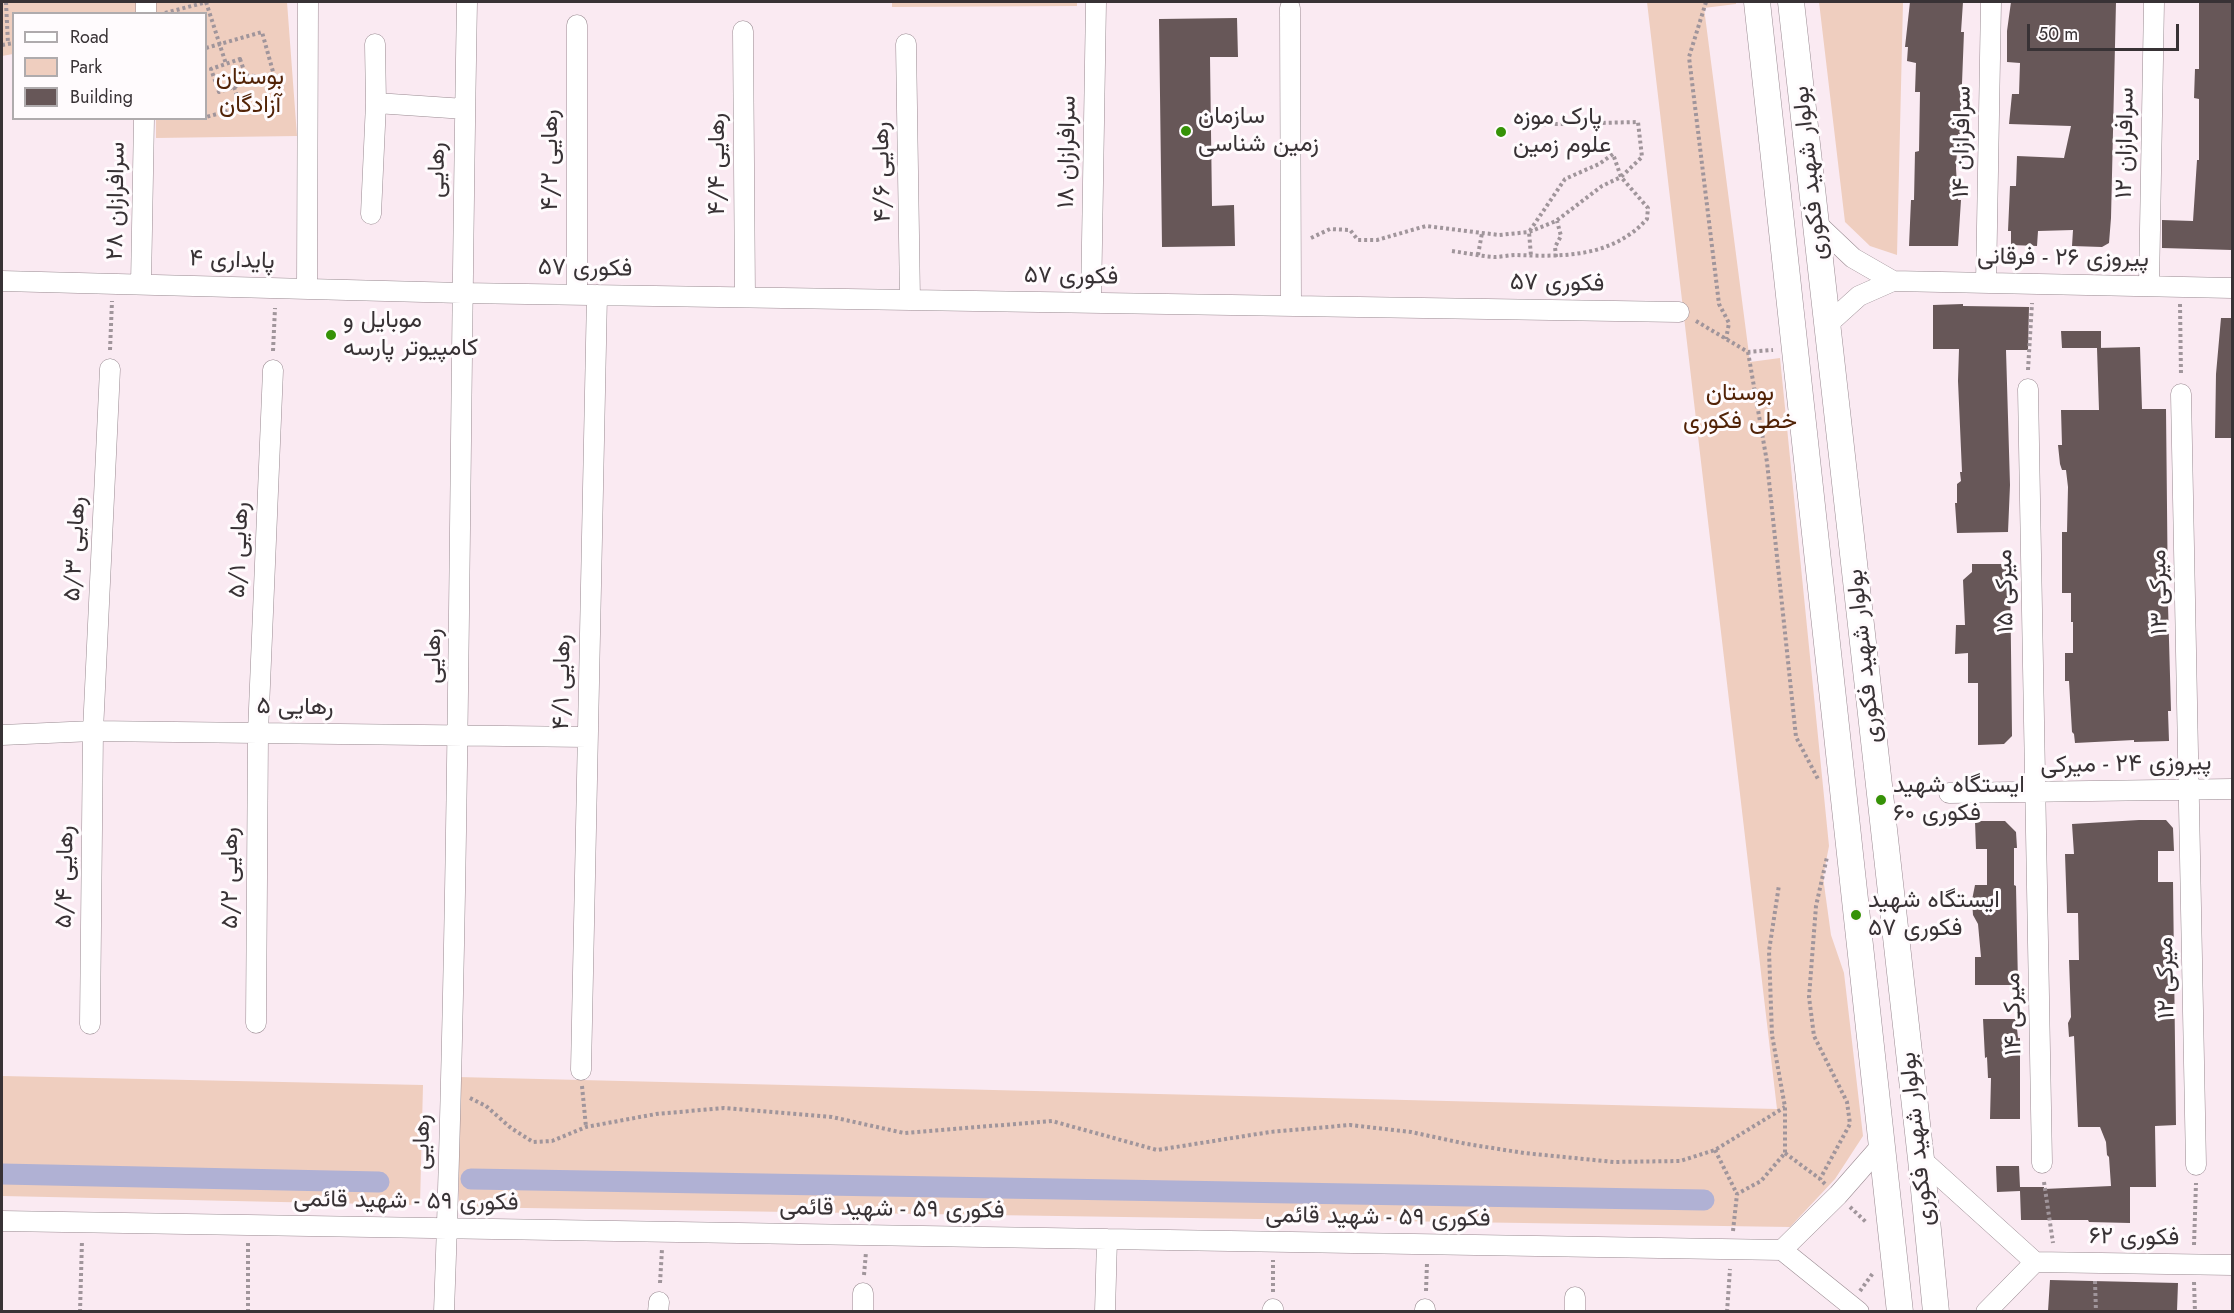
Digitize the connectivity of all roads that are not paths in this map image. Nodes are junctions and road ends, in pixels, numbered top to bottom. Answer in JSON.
{"nodes":[{"id":1,"x":308,"y":2,"type":"edge"},
{"id":2,"x":467,"y":2,"type":"edge"},
{"id":3,"x":1096,"y":2,"type":"edge"},
{"id":4,"x":1757,"y":2,"type":"edge"},
{"id":5,"x":1791,"y":2,"type":"edge"},
{"id":6,"x":1991,"y":2,"type":"edge"},
{"id":7,"x":2154,"y":2,"type":"edge"},
{"id":8,"x":1290,"y":8,"type":"dead end"},
{"id":9,"x":576,"y":25,"type":"dead end"},
{"id":10,"x":742,"y":31,"type":"dead end"},
{"id":11,"x":375,"y":44,"type":"dead end"},
{"id":12,"x":906,"y":44,"type":"dead end"},
{"id":13,"x":376,"y":103,"type":"junction"},
{"id":14,"x":465,"y":109,"type":"junction"},
{"id":15,"x":144,"y":120,"type":"edge"},
{"id":16,"x":371,"y":214,"type":"dead end"},
{"id":17,"x":1816,"y":223,"type":"junction"},
{"id":18,"x":2,"y":281,"type":"edge"},
{"id":19,"x":1893,"y":281,"type":"junction"},
{"id":20,"x":1986,"y":283,"type":"junction"},
{"id":21,"x":141,"y":284,"type":"junction"},
{"id":22,"x":2149,"y":286,"type":"junction"},
{"id":23,"x":2232,"y":288,"type":"edge"},
{"id":24,"x":307,"y":289,"type":"junction"},
{"id":25,"x":462,"y":293,"type":"junction"},
{"id":26,"x":577,"y":295,"type":"junction"},
{"id":27,"x":597,"y":295,"type":"junction"},
{"id":28,"x":745,"y":297,"type":"junction"},
{"id":29,"x":910,"y":300,"type":"junction"},
{"id":30,"x":1091,"y":303,"type":"junction"},
{"id":31,"x":1291,"y":306,"type":"junction"},
{"id":32,"x":1679,"y":312,"type":"road end"},
{"id":33,"x":1827,"y":324,"type":"junction"},
{"id":34,"x":110,"y":369,"type":"road end"},
{"id":35,"x":273,"y":370,"type":"road end"},
{"id":36,"x":2028,"y":389,"type":"road end"},
{"id":37,"x":2181,"y":394,"type":"road end"},
{"id":38,"x":93,"y":731,"type":"junction"},
{"id":39,"x":258,"y":733,"type":"junction"},
{"id":40,"x":2,"y":735,"type":"edge"},
{"id":41,"x":459,"y":735,"type":"junction"},
{"id":42,"x":588,"y":738,"type":"junction"},
{"id":43,"x":2232,"y":789,"type":"edge"},
{"id":44,"x":2189,"y":790,"type":"junction"},
{"id":45,"x":2035,"y":792,"type":"junction"},
{"id":46,"x":1949,"y":793,"type":"dead end"},
{"id":47,"x":256,"y":1023,"type":"dead end"},
{"id":48,"x":90,"y":1024,"type":"dead end"},
{"id":49,"x":580,"y":1070,"type":"road end"},
{"id":50,"x":1881,"y":1146,"type":"junction"},
{"id":51,"x":1921,"y":1158,"type":"junction"},
{"id":52,"x":2042,"y":1163,"type":"road end"},
{"id":53,"x":2196,"y":1165,"type":"road end"},
{"id":54,"x":2,"y":1221,"type":"edge"},
{"id":55,"x":447,"y":1228,"type":"junction"},
{"id":56,"x":1107,"y":1239,"type":"junction"},
{"id":57,"x":1782,"y":1250,"type":"junction"},
{"id":58,"x":2035,"y":1262,"type":"junction"},
{"id":59,"x":2232,"y":1265,"type":"edge"},
{"id":60,"x":1855,"y":1307,"type":"edge"},
{"id":61,"x":444,"y":1311,"type":"edge"},
{"id":62,"x":1105,"y":1311,"type":"edge"},
{"id":63,"x":1900,"y":1311,"type":"edge"},
{"id":64,"x":1936,"y":1311,"type":"edge"},
{"id":65,"x":1986,"y":1311,"type":"edge"}],
"edges":[{"from":1,"to":24,"type":"street"},
{"from":2,"to":14,"type":"street","name":"رهایی"},
{"from":3,"to":30,"type":"street","name":"سرافرازان ۱۸"},
{"from":4,"to":50,"type":"main road","name":"بولوار شهید فکوری"},
{"from":5,"to":17,"type":"main road","name":"بولوار شهید فکوری"},
{"from":6,"to":20,"type":"street","name":"سرافرازان ۱۴"},
{"from":7,"to":22,"type":"street","name":"سرافرازان ۱۲"},
{"from":8,"to":31,"type":"street"},
{"from":9,"to":26,"type":"street","name":"رهایی ۴/۲"},
{"from":10,"to":28,"type":"street","name":"رهایی ۴/۴"},
{"from":11,"to":13,"type":"street"},
{"from":12,"to":29,"type":"street","name":"رهایی ۴/۶"},
{"from":13,"to":14,"type":"street"},
{"from":13,"to":16,"type":"street"},
{"from":14,"to":25,"type":"street","name":"رهایی"},
{"from":15,"to":21,"type":"street","name":"سرافرازان ۲۸"},
{"from":17,"to":19,"type":"street"},
{"from":17,"to":33,"type":"main road","name":"بولوار شهید فکوری"},
{"from":18,"to":21,"type":"street","name":"پایداری ۴"},
{"from":19,"to":20,"type":"street","name":"پیروزی ۲۶ - فرقانی"},
{"from":19,"to":33,"type":"street"},
{"from":20,"to":22,"type":"street","name":"پیروزی ۲۶ - فرقانی"},
{"from":21,"to":24,"type":"street","name":"پایداری ۴"},
{"from":22,"to":23,"type":"street","name":"پیروزی ۲۶ - فرقانی"},
{"from":24,"to":25,"type":"street","name":"پایداری ۴"},
{"from":25,"to":26,"type":"street","name":"فکوری ۵۷"},
{"from":25,"to":41,"type":"street","name":"رهایی"},
{"from":26,"to":27,"type":"street","name":"فکوری ۵۷"},
{"from":27,"to":28,"type":"street","name":"فکوری ۵۷"},
{"from":27,"to":42,"type":"street","name":"رهایی ۴/۱"},
{"from":28,"to":29,"type":"street","name":"فکوری ۵۷"},
{"from":29,"to":30,"type":"street","name":"فکوری ۵۷"},
{"from":30,"to":31,"type":"street","name":"فکوری ۵۷"},
{"from":31,"to":32,"type":"street","name":"فکوری ۵۷"},
{"from":33,"to":51,"type":"main road","name":"بولوار شهید فکوری"},
{"from":34,"to":38,"type":"street","name":"رهایی ۵/۳"},
{"from":35,"to":39,"type":"street","name":"رهایی ۵/۱"},
{"from":36,"to":45,"type":"street","name":"میرکی ۱۵"},
{"from":37,"to":44,"type":"street","name":"میرکی ۱۳"},
{"from":38,"to":39,"type":"street","name":"رهایی ۵"},
{"from":38,"to":40,"type":"street","name":"رهایی ۵"},
{"from":38,"to":48,"type":"street","name":"رهایی ۵/۴"},
{"from":39,"to":41,"type":"street","name":"رهایی ۵"},
{"from":39,"to":47,"type":"street","name":"رهایی ۵/۲"},
{"from":41,"to":42,"type":"street","name":"رهایی ۵"},
{"from":41,"to":55,"type":"street","name":"رهایی"},
{"from":42,"to":49,"type":"street","name":"رهایی ۴/۱"},
{"from":43,"to":44,"type":"street","name":"پیروزی ۲۴ - میرکی"},
{"from":44,"to":45,"type":"street","name":"پیروزی ۲۴ - میرکی"},
{"from":44,"to":53,"type":"street","name":"میرکی ۱۲"},
{"from":45,"to":46,"type":"street","name":"پیروزی ۲۴ - میرکی"},
{"from":45,"to":52,"type":"street","name":"میرکی ۱۴"},
{"from":50,"to":57,"type":"street"},
{"from":50,"to":63,"type":"main road","name":"بولوار شهید فکوری"},
{"from":51,"to":58,"type":"street"},
{"from":51,"to":64,"type":"main road","name":"بولوار شهید فکوری"},
{"from":54,"to":55,"type":"street","name":"فکوری ۵۹ - شهید قائمی"},
{"from":55,"to":56,"type":"street","name":"فکوری ۵۹ - شهید قائمی"},
{"from":55,"to":61,"type":"street","name":"رهایی"},
{"from":56,"to":57,"type":"street","name":"فکوری ۵۹ - شهید قائمی"},
{"from":56,"to":62,"type":"street"},
{"from":57,"to":60,"type":"street"},
{"from":58,"to":59,"type":"street","name":"فکوری ۶۲"},
{"from":58,"to":65,"type":"street"}]}
